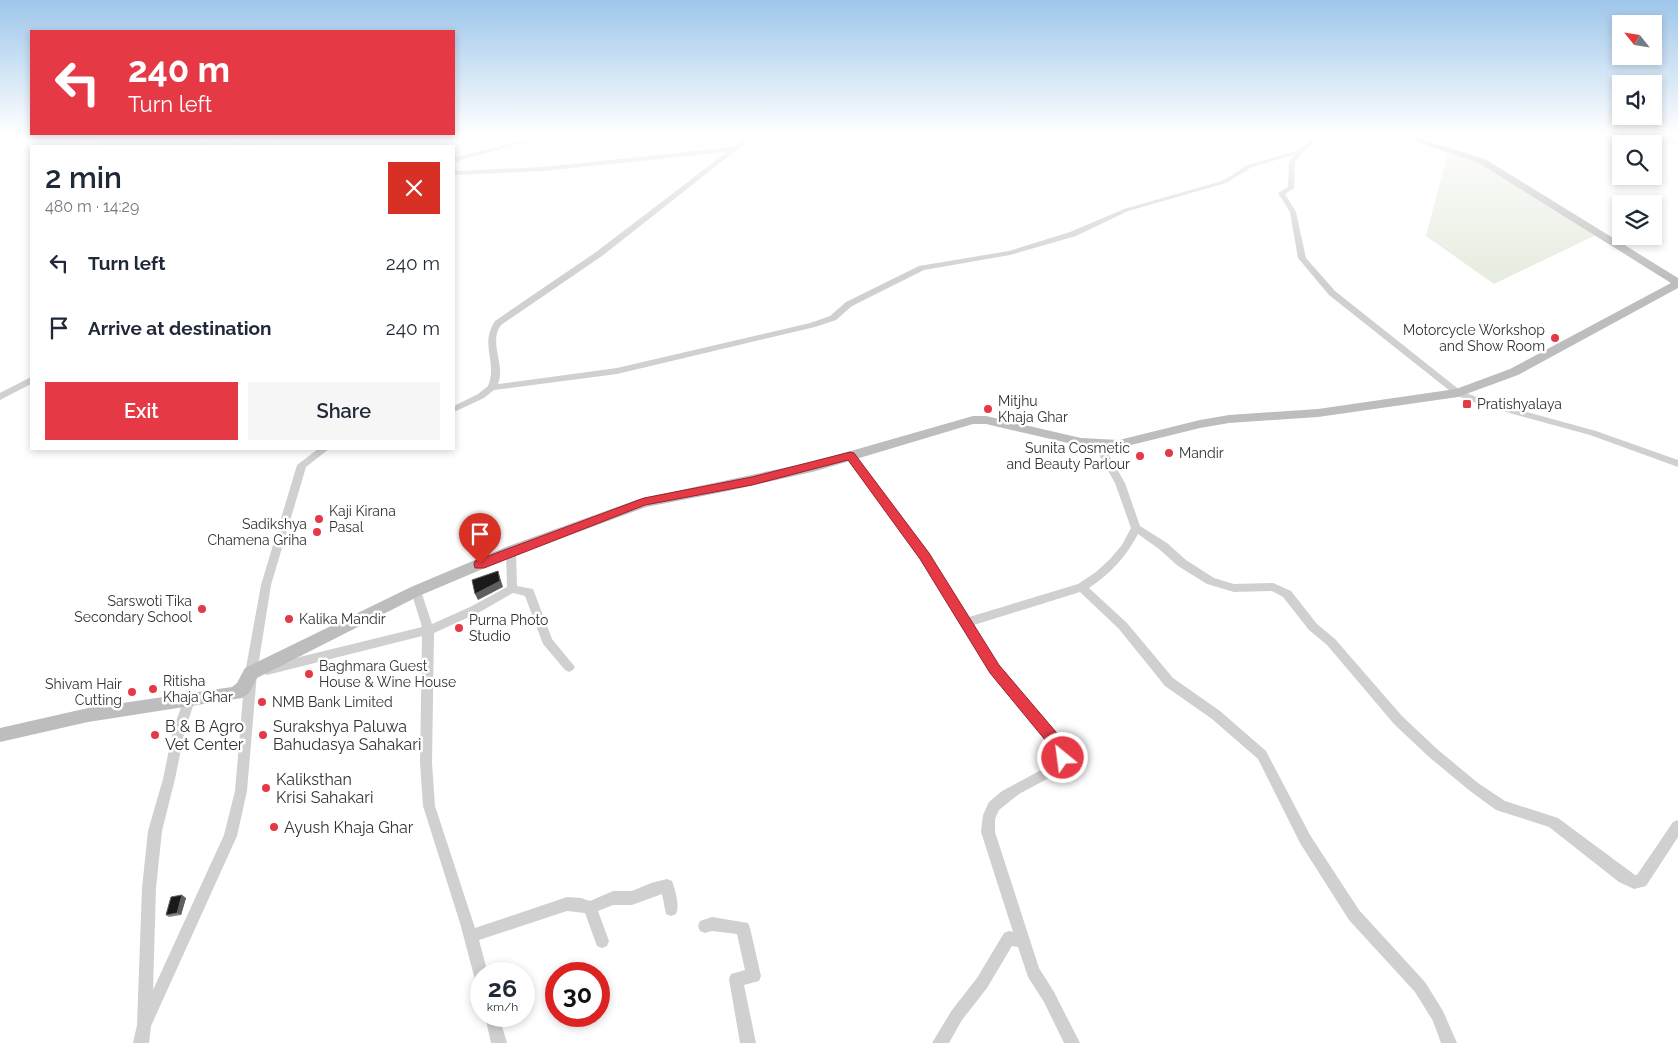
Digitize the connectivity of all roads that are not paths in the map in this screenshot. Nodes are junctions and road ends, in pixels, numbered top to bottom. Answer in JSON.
{"nodes":[{"id":1,"x":691,"y":183,"type":"edge"},
{"id":2,"x":1222,"y":183,"type":"edge"},
{"id":3,"x":1291,"y":183,"type":"edge"},
{"id":4,"x":1517,"y":183,"type":"edge"},
{"id":5,"x":1678,"y":284,"type":"edge"},
{"id":6,"x":30,"y":381,"type":"edge"},
{"id":7,"x":492,"y":388,"type":"junction"},
{"id":8,"x":1458,"y":393,"type":"junction"},
{"id":9,"x":0,"y":397,"type":"edge"},
{"id":10,"x":455,"y":409,"type":"edge"},
{"id":11,"x":1098,"y":444,"type":"junction"},
{"id":12,"x":323,"y":450,"type":"edge"},
{"id":13,"x":850,"y":456,"type":"junction"},
{"id":14,"x":1678,"y":464,"type":"edge"},
{"id":15,"x":1136,"y":528,"type":"junction"},
{"id":16,"x":511,"y":551,"type":"junction"},
{"id":17,"x":1082,"y":587,"type":"junction"},
{"id":18,"x":512,"y":589,"type":"junction"},
{"id":19,"x":416,"y":591,"type":"junction"},
{"id":20,"x":965,"y":623,"type":"junction"},
{"id":21,"x":428,"y":630,"type":"junction"},
{"id":22,"x":569,"y":667,"type":"dead end"},
{"id":23,"x":251,"y":674,"type":"junction"},
{"id":24,"x":189,"y":700,"type":"junction"},
{"id":25,"x":0,"y":736,"type":"edge"},
{"id":26,"x":1678,"y":826,"type":"edge"},
{"id":27,"x":590,"y":908,"type":"junction"},
{"id":28,"x":671,"y":908,"type":"dead end"},
{"id":29,"x":705,"y":926,"type":"dead end"},
{"id":30,"x":471,"y":936,"type":"junction"},
{"id":31,"x":602,"y":941,"type":"dead end"},
{"id":32,"x":1021,"y":941,"type":"junction"},
{"id":33,"x":478,"y":962,"type":"edge"},
{"id":34,"x":144,"y":1026,"type":"junction"},
{"id":35,"x":495,"y":1027,"type":"edge"},
{"id":36,"x":141,"y":1043,"type":"edge"},
{"id":37,"x":499,"y":1043,"type":"edge"},
{"id":38,"x":748,"y":1043,"type":"edge"},
{"id":39,"x":940,"y":1043,"type":"edge"},
{"id":40,"x":1072,"y":1043,"type":"edge"},
{"id":41,"x":1449,"y":1043,"type":"edge"}],
"edges":[{"from":1,"to":7,"type":"street"},
{"from":2,"to":7,"type":"street"},
{"from":3,"to":8,"type":"street"},
{"from":4,"to":5,"type":"main road"},
{"from":5,"to":8,"type":"main road"},
{"from":6,"to":9,"type":"street"},
{"from":7,"to":10,"type":"street"},
{"from":8,"to":11,"type":"main road"},
{"from":8,"to":14,"type":"street"},
{"from":11,"to":13,"type":"main road"},
{"from":11,"to":15,"type":"street"},
{"from":12,"to":23,"type":"street"},
{"from":13,"to":16,"type":"main road"},
{"from":13,"to":20,"type":"street"},
{"from":15,"to":17,"type":"street"},
{"from":15,"to":26,"type":"street"},
{"from":16,"to":18,"type":"street"},
{"from":16,"to":19,"type":"main road"},
{"from":17,"to":20,"type":"street"},
{"from":17,"to":41,"type":"street"},
{"from":18,"to":21,"type":"street"},
{"from":18,"to":22,"type":"street"},
{"from":19,"to":21,"type":"street"},
{"from":19,"to":23,"type":"main road"},
{"from":20,"to":32,"type":"street"},
{"from":21,"to":23,"type":"street"},
{"from":21,"to":30,"type":"street"},
{"from":23,"to":24,"type":"main road"},
{"from":23,"to":34,"type":"street"},
{"from":24,"to":25,"type":"main road"},
{"from":24,"to":34,"type":"street"},
{"from":27,"to":28,"type":"street"},
{"from":27,"to":30,"type":"street"},
{"from":27,"to":31,"type":"street"},
{"from":29,"to":38,"type":"street"},
{"from":30,"to":33,"type":"street"},
{"from":32,"to":39,"type":"street"},
{"from":32,"to":40,"type":"street"},
{"from":34,"to":36,"type":"street"},
{"from":35,"to":37,"type":"street"}]}
